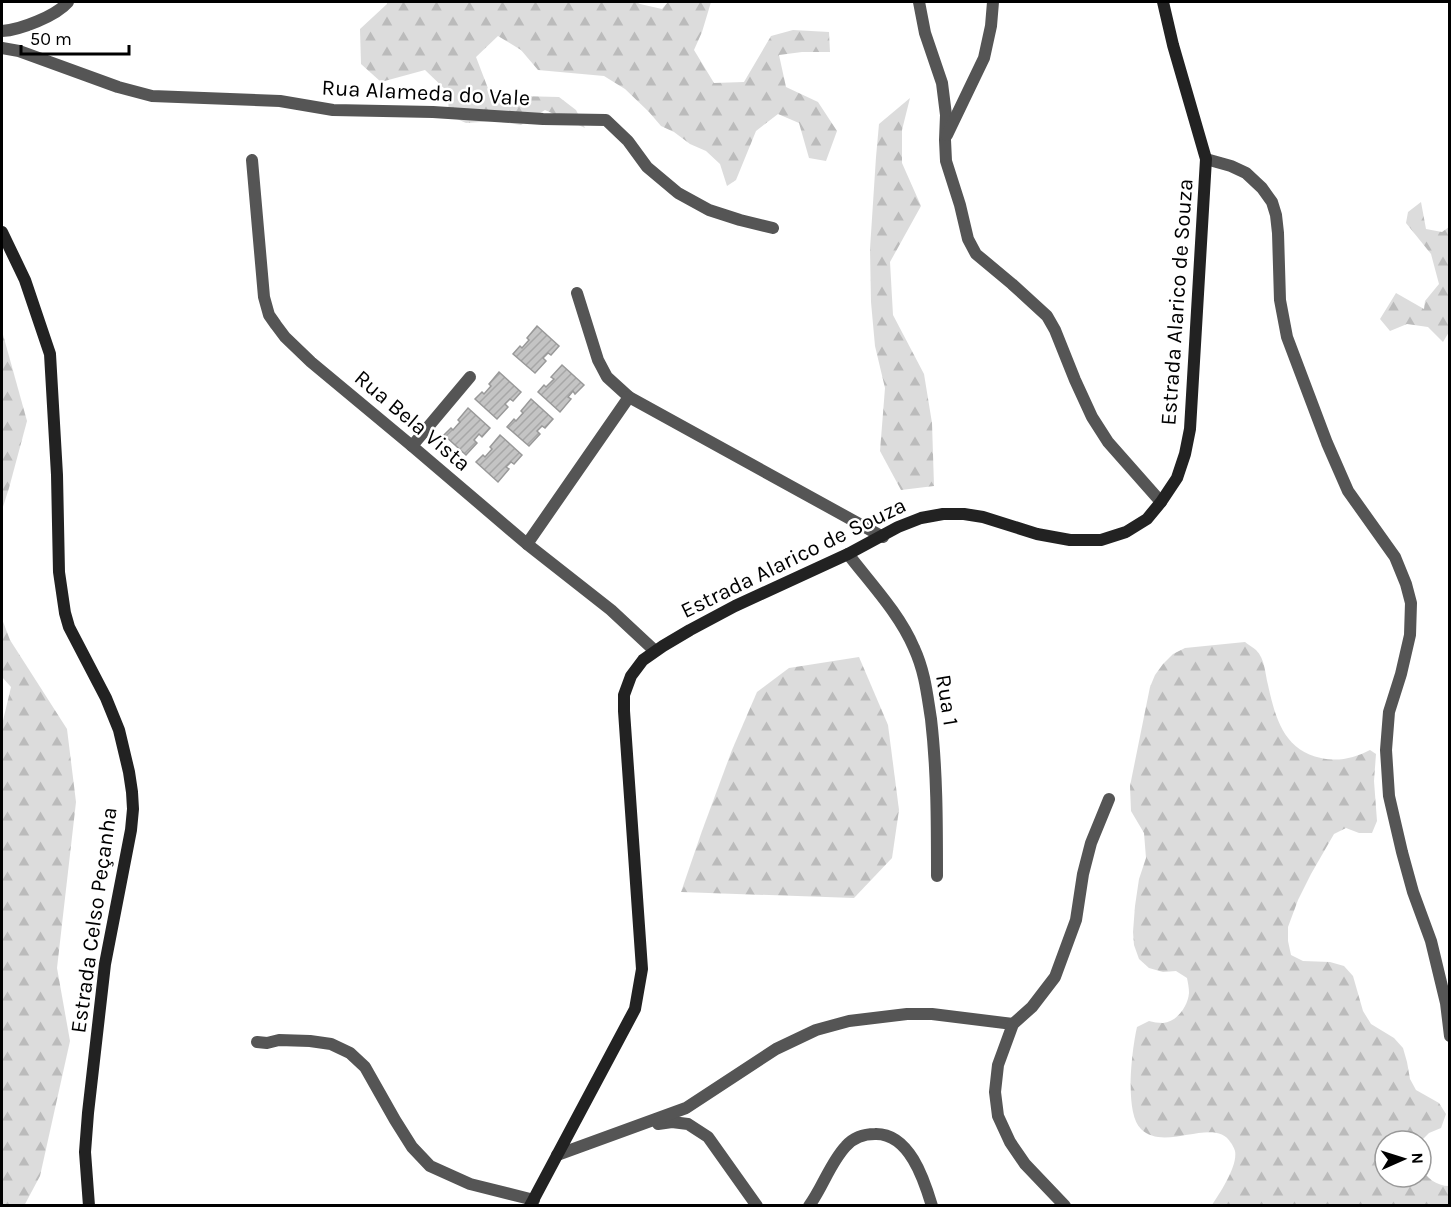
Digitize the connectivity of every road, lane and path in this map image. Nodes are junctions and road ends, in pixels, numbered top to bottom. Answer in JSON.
{"nodes":[{"id":1,"x":68,"y":2,"type":"edge"},
{"id":2,"x":919,"y":2,"type":"edge"},
{"id":3,"x":993,"y":2,"type":"edge"},
{"id":4,"x":1163,"y":2,"type":"edge"},
{"id":5,"x":2,"y":31,"type":"edge"},
{"id":6,"x":2,"y":48,"type":"edge"},
{"id":7,"x":945,"y":140,"type":"junction"},
{"id":8,"x":1206,"y":159,"type":"junction"},
{"id":9,"x":252,"y":160,"type":"dead end"},
{"id":10,"x":773,"y":228,"type":"dead end"},
{"id":11,"x":2,"y":232,"type":"edge"},
{"id":12,"x":577,"y":293,"type":"dead end"},
{"id":13,"x":470,"y":377,"type":"dead end"},
{"id":14,"x":628,"y":397,"type":"junction"},
{"id":15,"x":412,"y":446,"type":"junction"},
{"id":16,"x":1161,"y":502,"type":"junction"},
{"id":17,"x":883,"y":537,"type":"junction"},
{"id":18,"x":526,"y":544,"type":"junction"},
{"id":19,"x":848,"y":554,"type":"junction"},
{"id":20,"x":655,"y":651,"type":"junction"},
{"id":21,"x":1109,"y":799,"type":"dead end"},
{"id":22,"x":937,"y":876,"type":"dead end"},
{"id":23,"x":1013,"y":1024,"type":"junction"},
{"id":24,"x":1449,"y":1036,"type":"edge"},
{"id":25,"x":257,"y":1042,"type":"dead end"},
{"id":26,"x":636,"y":1127,"type":"junction"},
{"id":27,"x":557,"y":1155,"type":"junction"},
{"id":28,"x":532,"y":1203,"type":"edge"},
{"id":29,"x":88,"y":1206,"type":"edge"},
{"id":30,"x":757,"y":1206,"type":"edge"},
{"id":31,"x":809,"y":1206,"type":"edge"},
{"id":32,"x":932,"y":1206,"type":"edge"},
{"id":33,"x":1065,"y":1206,"type":"edge"}],
"edges":[{"from":1,"to":5,"type":"street"},
{"from":2,"to":7,"type":"street"},
{"from":3,"to":7,"type":"street"},
{"from":4,"to":8,"type":"main road","name":"Estrada Alarico de Souza"},
{"from":6,"to":10,"type":"street","name":"Rua Alameda do Vale"},
{"from":7,"to":16,"type":"street"},
{"from":8,"to":16,"type":"main road","name":"Estrada Alarico de Souza"},
{"from":8,"to":24,"type":"street"},
{"from":9,"to":15,"type":"street","name":"Rua Bela Vista"},
{"from":11,"to":29,"type":"main road","name":"Estrada Celso Peçanha"},
{"from":12,"to":14,"type":"street"},
{"from":13,"to":15,"type":"street"},
{"from":14,"to":17,"type":"street"},
{"from":14,"to":18,"type":"street"},
{"from":15,"to":18,"type":"street","name":"Rua Bela Vista"},
{"from":16,"to":17,"type":"main road","name":"Estrada Alarico de Souza"},
{"from":17,"to":19,"type":"main road","name":"Estrada Alarico de Souza"},
{"from":18,"to":20,"type":"street","name":"Rua Bela Vista"},
{"from":19,"to":20,"type":"main road","name":"Estrada Alarico de Souza"},
{"from":19,"to":22,"type":"street","name":"Rua 1"},
{"from":20,"to":27,"type":"main road","name":"Estrada Alarico de Souza"},
{"from":21,"to":23,"type":"street"},
{"from":23,"to":26,"type":"street"},
{"from":23,"to":33,"type":"street"},
{"from":25,"to":28,"type":"street"},
{"from":26,"to":27,"type":"street"},
{"from":26,"to":30,"type":"street"},
{"from":27,"to":28,"type":"main road","name":"Estrada Alarico de Souza"},
{"from":31,"to":32,"type":"street"}]}
